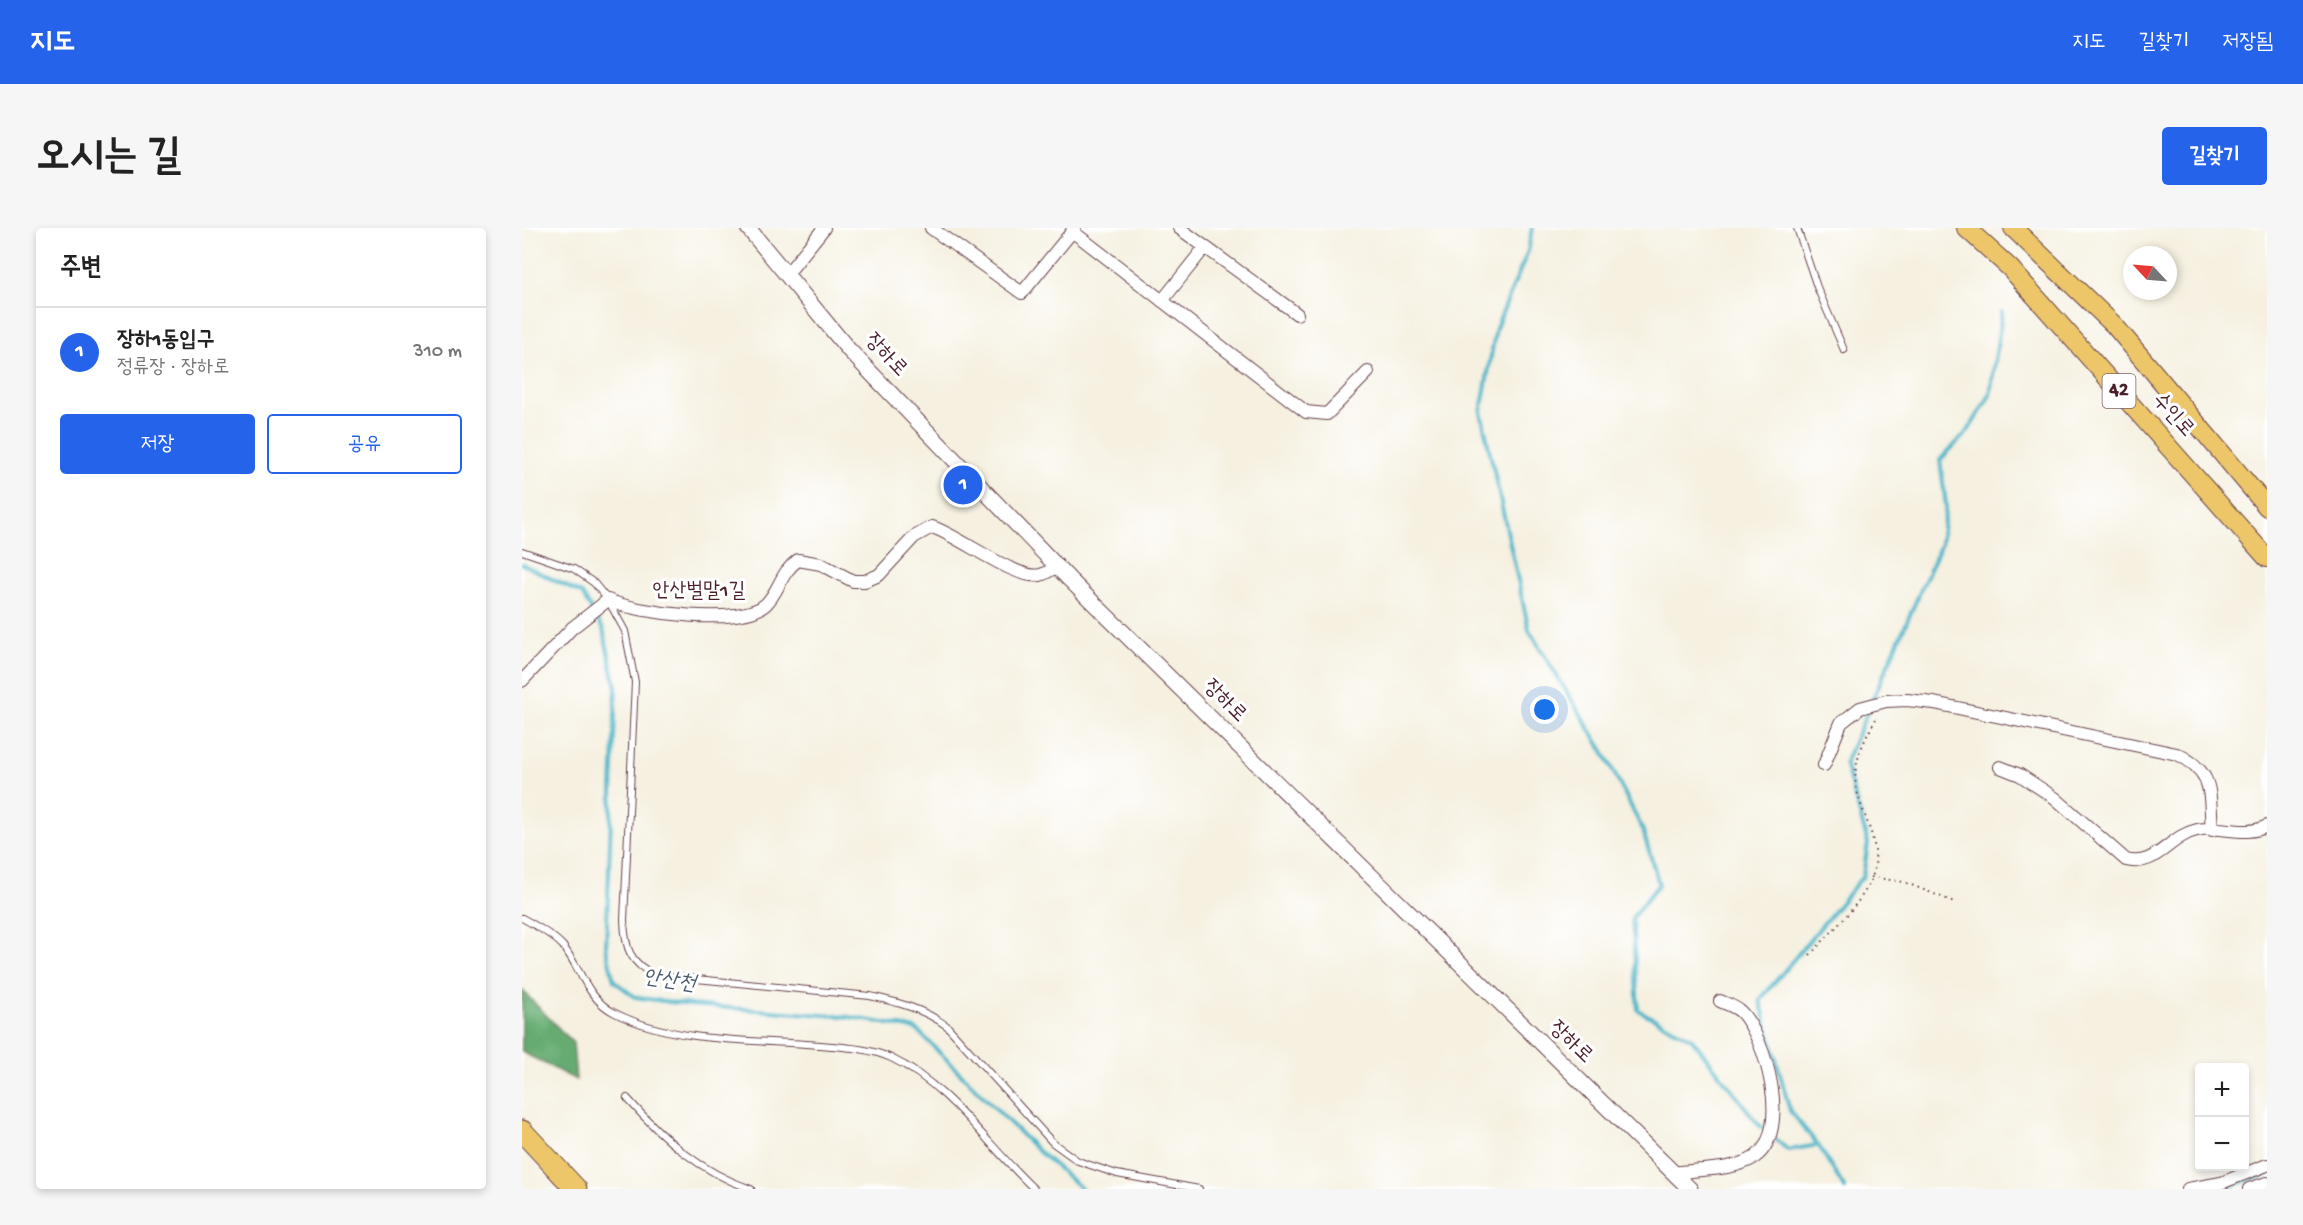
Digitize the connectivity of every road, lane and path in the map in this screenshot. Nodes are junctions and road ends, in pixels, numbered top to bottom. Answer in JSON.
{"nodes":[{"id":1,"x":748,"y":228,"type":"edge"},
{"id":2,"x":824,"y":228,"type":"edge"},
{"id":3,"x":931,"y":228,"type":"edge"},
{"id":4,"x":1179,"y":228,"type":"edge"},
{"id":5,"x":1797,"y":228,"type":"edge"},
{"id":6,"x":1966,"y":228,"type":"edge"},
{"id":7,"x":2013,"y":228,"type":"edge"},
{"id":8,"x":1073,"y":230,"type":"edge"},
{"id":9,"x":1205,"y":247,"type":"junction"},
{"id":10,"x":787,"y":274,"type":"junction"},
{"id":11,"x":1162,"y":301,"type":"junction"},
{"id":12,"x":1297,"y":314,"type":"dead end"},
{"id":13,"x":1844,"y":350,"type":"dead end"},
{"id":14,"x":1368,"y":372,"type":"dead end"},
{"id":15,"x":2267,"y":507,"type":"edge"},
{"id":16,"x":522,"y":551,"type":"edge"},
{"id":17,"x":2267,"y":558,"type":"edge"},
{"id":18,"x":1057,"y":566,"type":"junction"},
{"id":19,"x":605,"y":601,"type":"junction"},
{"id":20,"x":522,"y":681,"type":"edge"},
{"id":21,"x":1883,"y":702,"type":"junction"},
{"id":22,"x":1824,"y":765,"type":"dead end"},
{"id":23,"x":2000,"y":767,"type":"dead end"},
{"id":24,"x":2267,"y":826,"type":"edge"},
{"id":25,"x":2212,"y":830,"type":"junction"},
{"id":26,"x":1871,"y":877,"type":"junction"},
{"id":27,"x":1954,"y":902,"type":"dead end"},
{"id":28,"x":522,"y":918,"type":"edge"},
{"id":29,"x":1810,"y":955,"type":"dead end"},
{"id":30,"x":1720,"y":1001,"type":"dead end"},
{"id":31,"x":627,"y":1098,"type":"dead end"},
{"id":32,"x":522,"y":1131,"type":"edge"},
{"id":33,"x":2267,"y":1166,"type":"edge"},
{"id":34,"x":561,"y":1172,"type":"junction"},
{"id":35,"x":1673,"y":1173,"type":"junction"},
{"id":36,"x":2267,"y":1183,"type":"edge"},
{"id":37,"x":576,"y":1189,"type":"edge"},
{"id":38,"x":584,"y":1189,"type":"edge"},
{"id":39,"x":751,"y":1189,"type":"edge"},
{"id":40,"x":1034,"y":1189,"type":"edge"},
{"id":41,"x":1199,"y":1189,"type":"edge"},
{"id":42,"x":1690,"y":1189,"type":"edge"},
{"id":43,"x":2188,"y":1189,"type":"edge"},
{"id":44,"x":2249,"y":1189,"type":"edge"}],
"edges":[{"from":1,"to":10,"type":"street","name":"장하로"},
{"from":2,"to":10,"type":"street"},
{"from":3,"to":8,"type":"street"},
{"from":4,"to":9,"type":"street"},
{"from":5,"to":13,"type":"lane"},
{"from":6,"to":17,"type":"main road","name":"수인로","number":"42"},
{"from":7,"to":15,"type":"main road","name":"수인로","number":"42"},
{"from":8,"to":11,"type":"street"},
{"from":9,"to":11,"type":"street"},
{"from":9,"to":12,"type":"street"},
{"from":10,"to":18,"type":"street","name":"장하로"},
{"from":11,"to":14,"type":"street"},
{"from":16,"to":19,"type":"lane"},
{"from":18,"to":19,"type":"street","name":"안산벌말1길"},
{"from":18,"to":35,"type":"street","name":"장하로"},
{"from":19,"to":20,"type":"street"},
{"from":19,"to":41,"type":"lane"},
{"from":21,"to":22,"type":"street"},
{"from":21,"to":25,"type":"street"},
{"from":21,"to":26,"type":"path"},
{"from":23,"to":25,"type":"street"},
{"from":24,"to":25,"type":"street"},
{"from":26,"to":27,"type":"path"},
{"from":26,"to":29,"type":"path"},
{"from":28,"to":40,"type":"lane"},
{"from":30,"to":35,"type":"street"},
{"from":31,"to":39,"type":"lane"},
{"from":32,"to":34,"type":"highway"},
{"from":33,"to":43,"type":"street"},
{"from":34,"to":37,"type":"highway"},
{"from":34,"to":38,"type":"highway"},
{"from":35,"to":42,"type":"street","name":"장하로"},
{"from":36,"to":44,"type":"street"}]}
